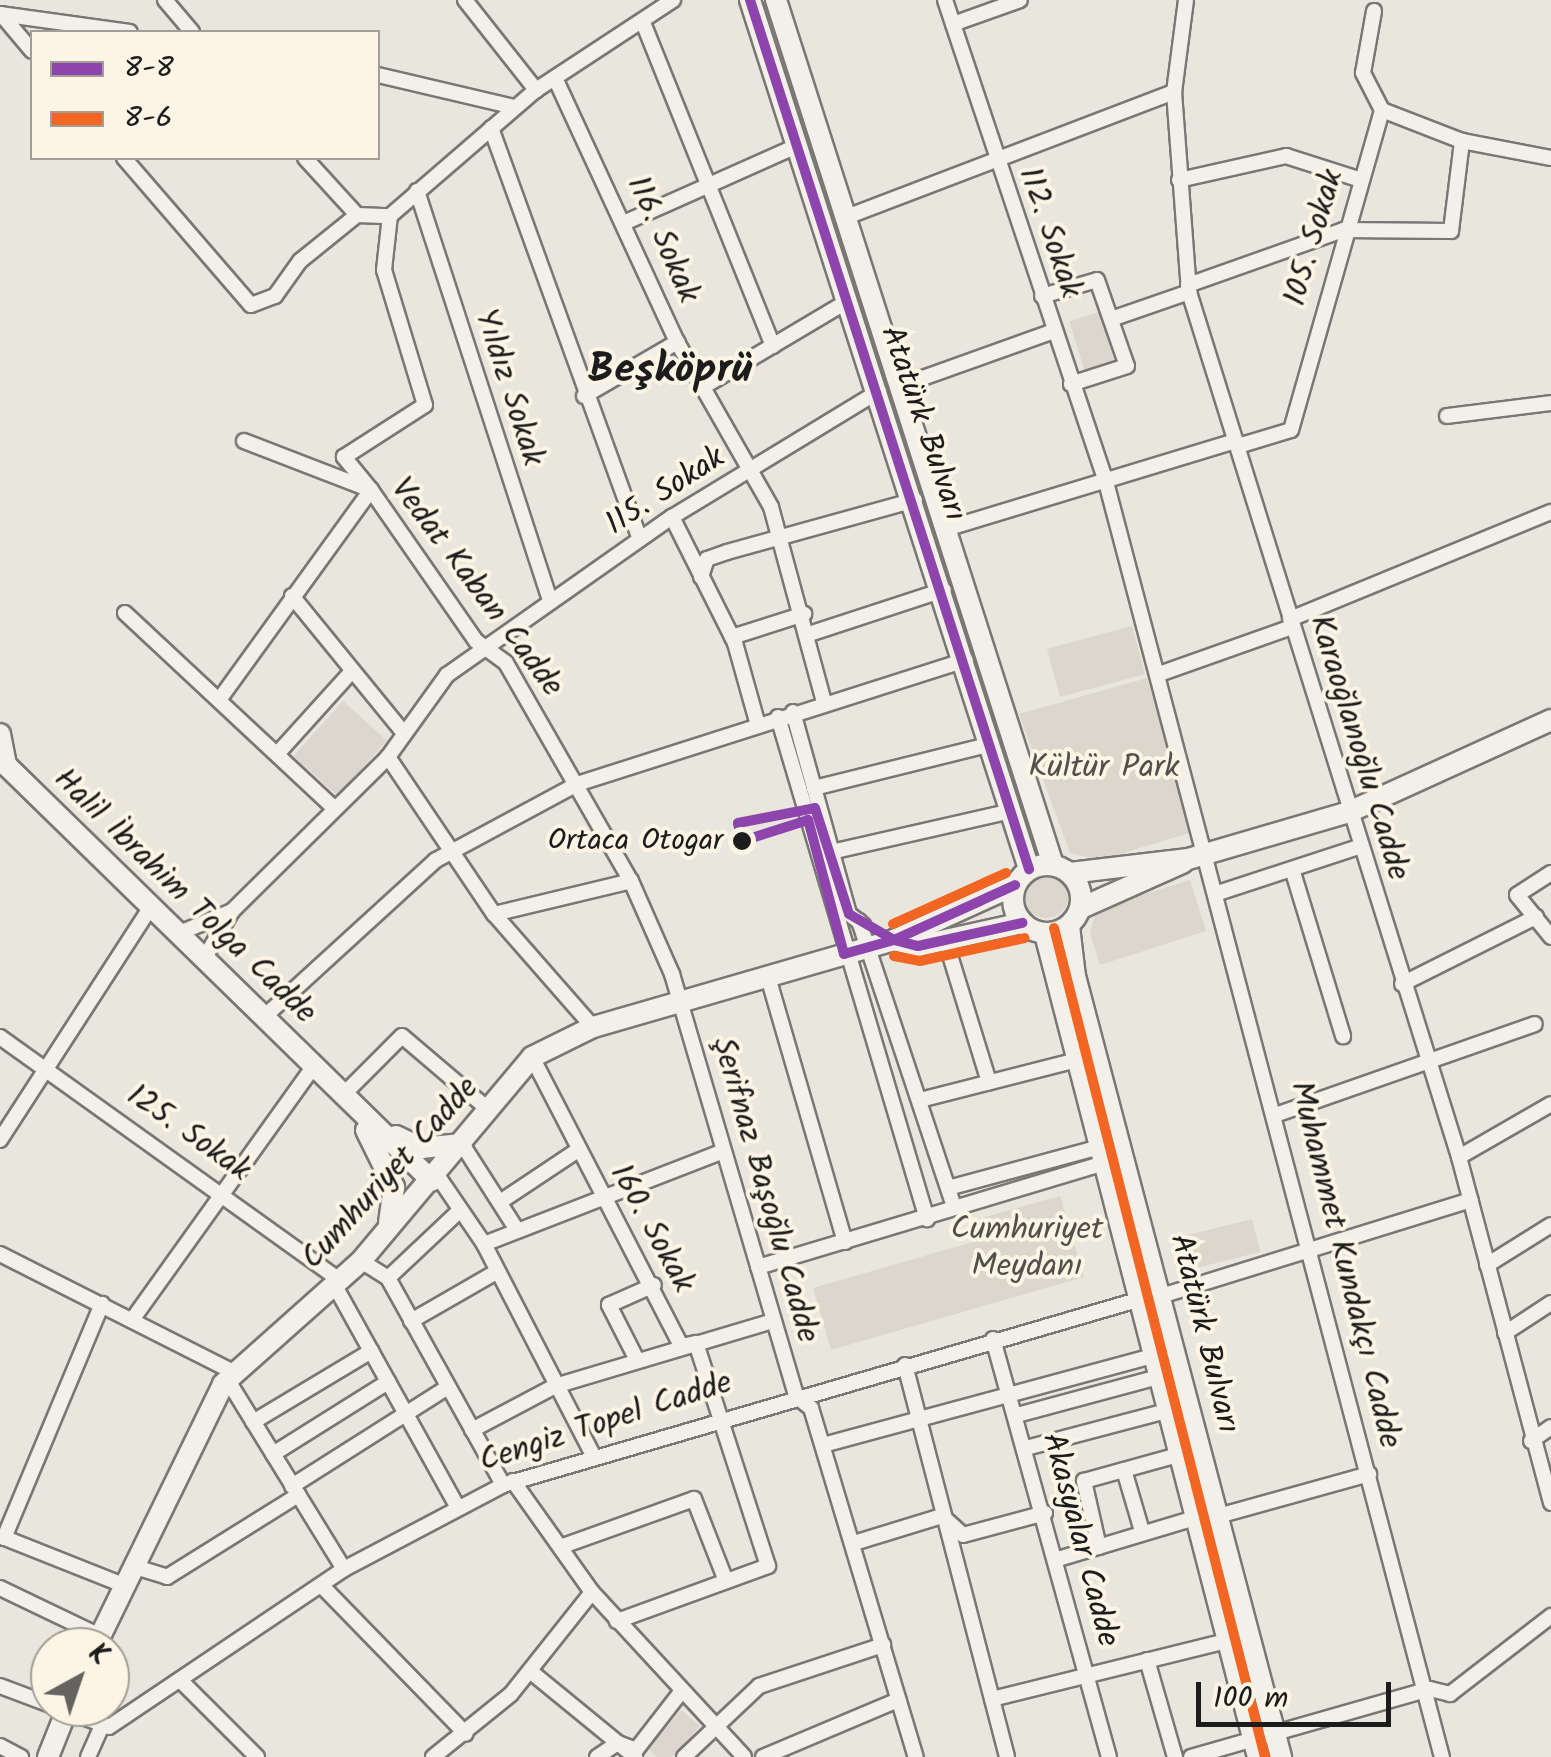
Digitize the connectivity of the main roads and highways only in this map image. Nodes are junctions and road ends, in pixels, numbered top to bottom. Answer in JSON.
{"nodes":[{"id":1,"x":750,"y":0,"type":"edge"},
{"id":2,"x":776,"y":0,"type":"edge"},
{"id":3,"x":1551,"y":720,"type":"edge"},
{"id":4,"x":1,"y":749,"type":"edge"},
{"id":5,"x":1188,"y":859,"type":"junction"},
{"id":6,"x":1061,"y":869,"type":"junction"},
{"id":7,"x":1022,"y":877,"type":"junction"},
{"id":8,"x":1075,"y":917,"type":"junction"},
{"id":9,"x":1022,"y":923,"type":"junction"},
{"id":10,"x":1045,"y":934,"type":"junction"},
{"id":11,"x":894,"y":940,"type":"junction"},
{"id":12,"x":343,"y":1095,"type":"junction"},
{"id":13,"x":462,"y":1144,"type":"junction"},
{"id":14,"x":435,"y":1178,"type":"junction"},
{"id":15,"x":386,"y":1230,"type":"junction"},
{"id":16,"x":1154,"y":1296,"type":"junction"},
{"id":17,"x":1210,"y":1516,"type":"junction"},
{"id":18,"x":105,"y":1627,"type":"edge"},
{"id":19,"x":61,"y":1727,"type":"edge"},
{"id":20,"x":1256,"y":1749,"type":"edge"},
{"id":21,"x":51,"y":1756,"type":"edge"},
{"id":22,"x":1282,"y":1757,"type":"edge"}],
"edges":[{"from":1,"to":7,"type":"main road","name":"Atatürk Bulvarı"},
{"from":2,"to":6,"type":"main road","name":"Atatürk Bulvarı"},
{"from":3,"to":5,"type":"main road"},
{"from":4,"to":12,"type":"main road","name":"Halil İbrahim Tolga Cadde"},
{"from":5,"to":6,"type":"main road"},
{"from":5,"to":8,"type":"main road"},
{"from":6,"to":7,"type":"main road","name":"Cumhuriyet Cadde"},
{"from":6,"to":8,"type":"main road","name":"Atatürk Bulvarı"},
{"from":7,"to":9,"type":"main road","name":"Atatürk Bulvarı"},
{"from":7,"to":11,"type":"main road","name":"Cumhuriyet Cadde"},
{"from":8,"to":10,"type":"main road"},
{"from":8,"to":16,"type":"main road","name":"Atatürk Bulvarı"},
{"from":9,"to":10,"type":"main road"},
{"from":9,"to":11,"type":"main road","name":"Cumhuriyet Cadde"},
{"from":10,"to":16,"type":"main road","name":"Atatürk Bulvarı"},
{"from":11,"to":13,"type":"main road","name":"Cumhuriyet Cadde"},
{"from":12,"to":13,"type":"main road"},
{"from":12,"to":14,"type":"main road"},
{"from":12,"to":15,"type":"main road"},
{"from":13,"to":14,"type":"main road","name":"Cumhuriyet Cadde"},
{"from":14,"to":15,"type":"main road","name":"Cumhuriyet Cadde"},
{"from":15,"to":18,"type":"main road","name":"Cumhuriyet Cadde"},
{"from":16,"to":17,"type":"main road","name":"Atatürk Bulvarı"},
{"from":16,"to":17,"type":"main road","name":"Atatürk Bulvarı"},
{"from":17,"to":20,"type":"main road","name":"Atatürk Bulvarı"},
{"from":17,"to":22,"type":"main road","name":"Atatürk Bulvarı"},
{"from":19,"to":21,"type":"main road"}]}
